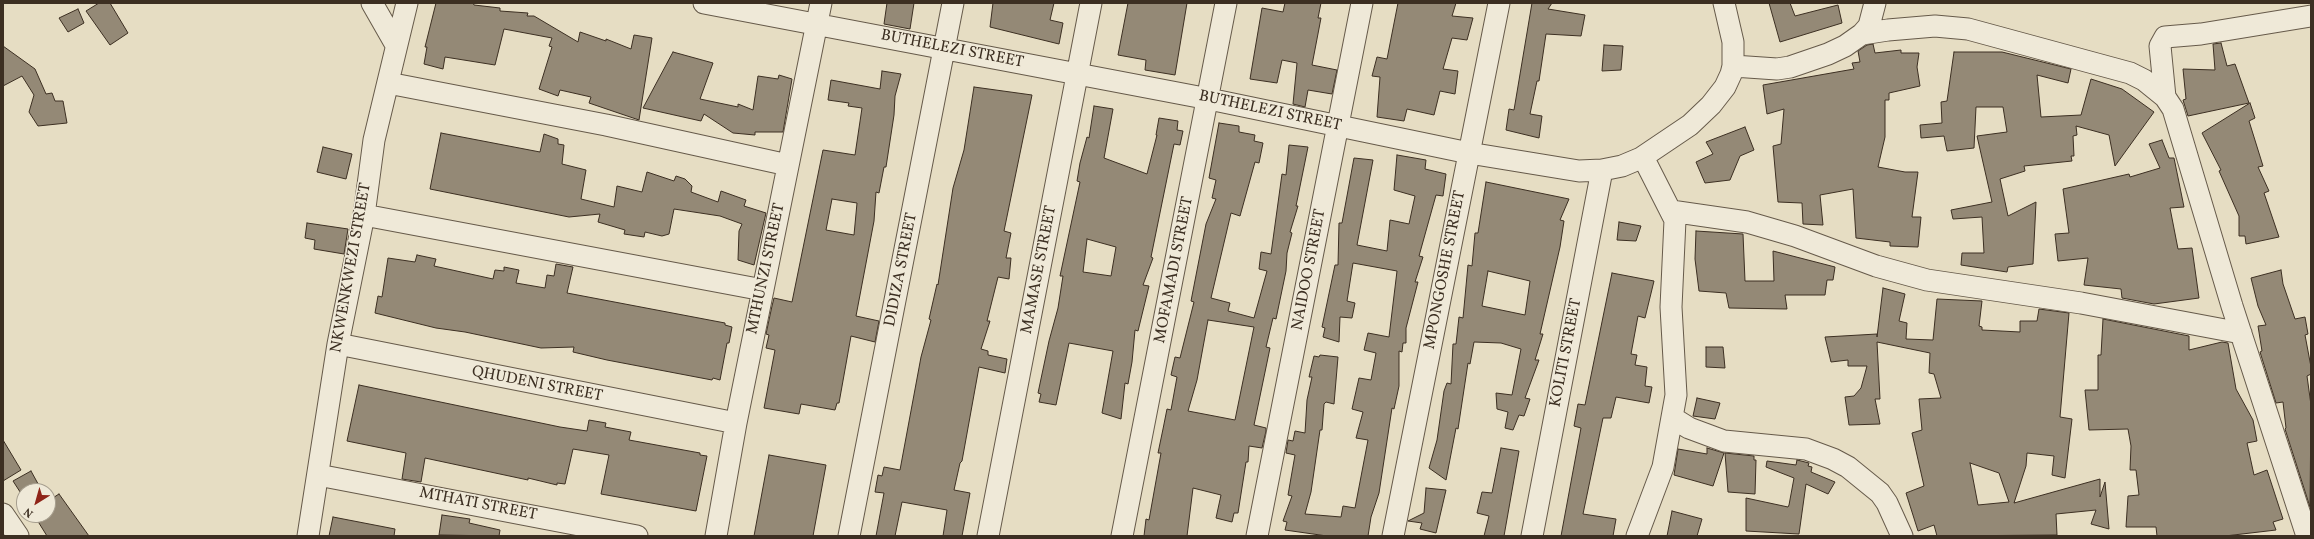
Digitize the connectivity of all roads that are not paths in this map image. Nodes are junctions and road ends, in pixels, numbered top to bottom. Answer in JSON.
{"nodes":[{"id":1,"x":372,"y":3,"type":"edge"},
{"id":2,"x":407,"y":3,"type":"edge"},
{"id":3,"x":704,"y":3,"type":"edge"},
{"id":4,"x":821,"y":3,"type":"edge"},
{"id":5,"x":953,"y":3,"type":"edge"},
{"id":6,"x":1091,"y":3,"type":"edge"},
{"id":7,"x":1226,"y":3,"type":"edge"},
{"id":8,"x":1362,"y":3,"type":"edge"},
{"id":9,"x":1499,"y":3,"type":"edge"},
{"id":10,"x":1724,"y":3,"type":"edge"},
{"id":11,"x":1874,"y":3,"type":"edge"},
{"id":12,"x":2311,"y":16,"type":"edge"},
{"id":13,"x":817,"y":25,"type":"junction"},
{"id":14,"x":1862,"y":34,"type":"junction"},
{"id":15,"x":396,"y":45,"type":"junction"},
{"id":16,"x":944,"y":49,"type":"junction"},
{"id":17,"x":1733,"y":66,"type":"junction"},
{"id":18,"x":1077,"y":74,"type":"junction"},
{"id":19,"x":388,"y":83,"type":"junction"},
{"id":20,"x":2165,"y":97,"type":"junction"},
{"id":21,"x":1208,"y":99,"type":"junction"},
{"id":22,"x":1339,"y":126,"type":"junction"},
{"id":23,"x":1469,"y":153,"type":"junction"},
{"id":24,"x":1643,"y":157,"type":"junction"},
{"id":25,"x":788,"y":165,"type":"junction"},
{"id":26,"x":1602,"y":170,"type":"junction"},
{"id":27,"x":1671,"y":211,"type":"junction"},
{"id":28,"x":364,"y":215,"type":"junction"},
{"id":29,"x":762,"y":290,"type":"junction"},
{"id":30,"x":2241,"y":333,"type":"junction"},
{"id":31,"x":338,"y":344,"type":"junction"},
{"id":32,"x":1673,"y":418,"type":"junction"},
{"id":33,"x":736,"y":423,"type":"junction"},
{"id":34,"x":318,"y":475,"type":"junction"},
{"id":35,"x":3,"y":514,"type":"edge"},
{"id":36,"x":18,"y":536,"type":"edge"},
{"id":37,"x":308,"y":536,"type":"edge"},
{"id":38,"x":637,"y":536,"type":"edge"},
{"id":39,"x":716,"y":536,"type":"edge"},
{"id":40,"x":849,"y":536,"type":"edge"},
{"id":41,"x":988,"y":536,"type":"edge"},
{"id":42,"x":1122,"y":536,"type":"edge"},
{"id":43,"x":1257,"y":536,"type":"edge"},
{"id":44,"x":1393,"y":536,"type":"edge"},
{"id":45,"x":1532,"y":536,"type":"edge"},
{"id":46,"x":1637,"y":536,"type":"edge"},
{"id":47,"x":1902,"y":536,"type":"edge"},
{"id":48,"x":2307,"y":536,"type":"edge"}],
"edges":[{"from":1,"to":15,"type":"street"},
{"from":2,"to":15,"type":"street","name":"NKWENKWEZI STREET"},
{"from":3,"to":13,"type":"street","name":"BUTHELEZI STREET"},
{"from":4,"to":13,"type":"street","name":"MTHUNZI STREET"},
{"from":5,"to":16,"type":"street","name":"DIDIZA STREET"},
{"from":6,"to":18,"type":"street","name":"MAMASE STREET"},
{"from":7,"to":21,"type":"street","name":"MOFAMADI STREET"},
{"from":8,"to":22,"type":"street","name":"NAIDOO STREET"},
{"from":9,"to":23,"type":"street","name":"MPONGOSHE STREET"},
{"from":10,"to":17,"type":"street","name":"BUTHELEZI STREET"},
{"from":11,"to":14,"type":"street"},
{"from":12,"to":20,"type":"street"},
{"from":13,"to":16,"type":"street","name":"BUTHELEZI STREET"},
{"from":13,"to":25,"type":"street","name":"MTHUNZI STREET"},
{"from":14,"to":17,"type":"street"},
{"from":14,"to":20,"type":"street"},
{"from":15,"to":19,"type":"street","name":"NKWENKWEZI STREET"},
{"from":16,"to":18,"type":"street","name":"BUTHELEZI STREET"},
{"from":16,"to":40,"type":"street","name":"DIDIZA STREET"},
{"from":17,"to":24,"type":"street","name":"BUTHELEZI STREET"},
{"from":18,"to":21,"type":"street","name":"BUTHELEZI STREET"},
{"from":18,"to":41,"type":"street","name":"MAMASE STREET"},
{"from":19,"to":25,"type":"street"},
{"from":19,"to":28,"type":"street","name":"NKWENKWEZI STREET"},
{"from":20,"to":30,"type":"street"},
{"from":21,"to":22,"type":"street","name":"BUTHELEZI STREET"},
{"from":21,"to":42,"type":"street","name":"MOFAMADI STREET"},
{"from":22,"to":23,"type":"street","name":"BUTHELEZI STREET"},
{"from":22,"to":43,"type":"street","name":"NAIDOO STREET"},
{"from":23,"to":26,"type":"street","name":"BUTHELEZI STREET"},
{"from":23,"to":44,"type":"street","name":"MPONGOSHE STREET"},
{"from":24,"to":26,"type":"street","name":"BUTHELEZI STREET"},
{"from":24,"to":27,"type":"street"},
{"from":25,"to":29,"type":"street","name":"MTHUNZI STREET"},
{"from":26,"to":45,"type":"street","name":"KOLITI STREET"},
{"from":27,"to":30,"type":"street"},
{"from":27,"to":32,"type":"street"},
{"from":28,"to":29,"type":"street"},
{"from":28,"to":31,"type":"street","name":"NKWENKWEZI STREET"},
{"from":29,"to":33,"type":"street","name":"MTHUNZI STREET"},
{"from":30,"to":48,"type":"street"},
{"from":31,"to":33,"type":"street","name":"QHUDENI STREET"},
{"from":31,"to":34,"type":"street","name":"NKWENKWEZI STREET"},
{"from":32,"to":46,"type":"street"},
{"from":32,"to":47,"type":"street"},
{"from":33,"to":39,"type":"street","name":"MTHUNZI STREET"},
{"from":34,"to":37,"type":"street","name":"NKWENKWEZI STREET"},
{"from":34,"to":38,"type":"street","name":"MTHATI STREET"},
{"from":35,"to":36,"type":"street"}]}
